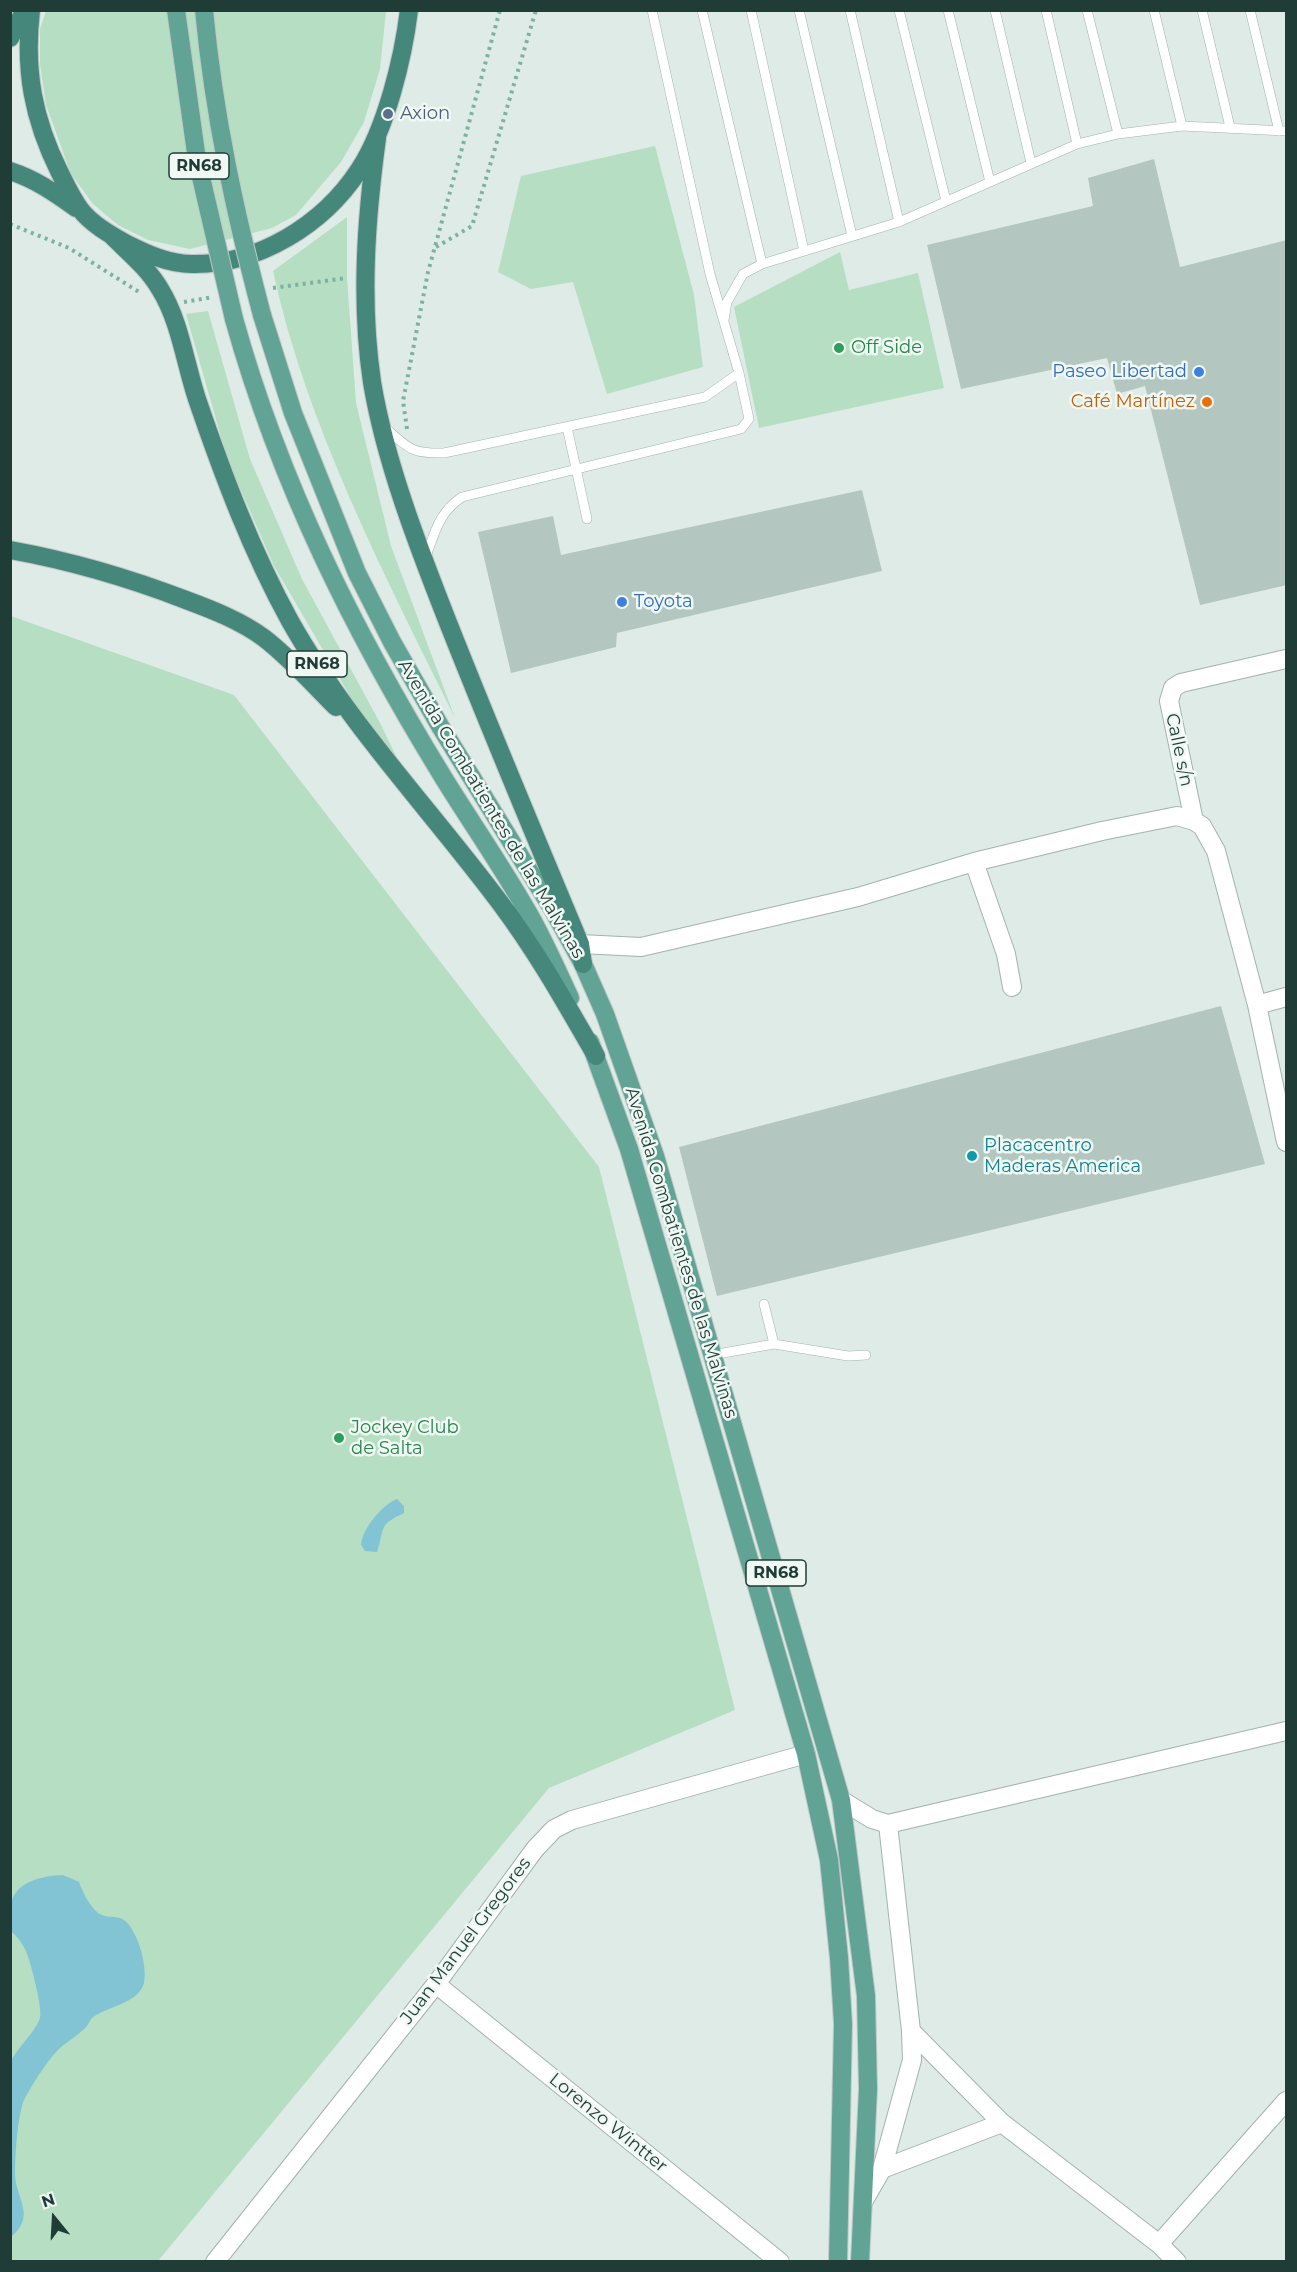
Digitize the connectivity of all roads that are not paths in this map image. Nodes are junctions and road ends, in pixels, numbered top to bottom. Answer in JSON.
{"nodes":[{"id":1,"x":25,"y":10,"type":"edge"},
{"id":2,"x":31,"y":10,"type":"edge"},
{"id":3,"x":176,"y":10,"type":"edge"},
{"id":4,"x":204,"y":10,"type":"edge"},
{"id":5,"x":409,"y":10,"type":"edge"},
{"id":6,"x":417,"y":10,"type":"edge"},
{"id":7,"x":652,"y":10,"type":"edge"},
{"id":8,"x":702,"y":10,"type":"edge"},
{"id":9,"x":751,"y":10,"type":"edge"},
{"id":10,"x":799,"y":10,"type":"edge"},
{"id":11,"x":850,"y":10,"type":"edge"},
{"id":12,"x":899,"y":10,"type":"edge"},
{"id":13,"x":948,"y":10,"type":"edge"},
{"id":14,"x":995,"y":10,"type":"edge"},
{"id":15,"x":1046,"y":10,"type":"edge"},
{"id":16,"x":1087,"y":10,"type":"edge"},
{"id":17,"x":1154,"y":10,"type":"edge"},
{"id":18,"x":1202,"y":10,"type":"edge"},
{"id":19,"x":1250,"y":10,"type":"edge"},
{"id":20,"x":10,"y":38,"type":"edge"},
{"id":21,"x":405,"y":44,"type":"junction"},
{"id":22,"x":1182,"y":126,"type":"junction"},
{"id":23,"x":1230,"y":127,"type":"junction"},
{"id":24,"x":1283,"y":131,"type":"edge"},
{"id":25,"x":1118,"y":134,"type":"junction"},
{"id":26,"x":377,"y":138,"type":"junction"},
{"id":27,"x":1077,"y":144,"type":"junction"},
{"id":28,"x":1031,"y":163,"type":"junction"},
{"id":29,"x":10,"y":171,"type":"edge"},
{"id":30,"x":990,"y":182,"type":"junction"},
{"id":31,"x":946,"y":201,"type":"junction"},
{"id":32,"x":80,"y":210,"type":"junction"},
{"id":33,"x":899,"y":222,"type":"junction"},
{"id":34,"x":111,"y":235,"type":"junction"},
{"id":35,"x":852,"y":236,"type":"junction"},
{"id":36,"x":804,"y":251,"type":"junction"},
{"id":37,"x":762,"y":264,"type":"junction"},
{"id":38,"x":723,"y":326,"type":"junction"},
{"id":39,"x":739,"y":373,"type":"junction"},
{"id":40,"x":381,"y":424,"type":"junction"},
{"id":41,"x":567,"y":427,"type":"junction"},
{"id":42,"x":575,"y":470,"type":"junction"},
{"id":43,"x":587,"y":519,"type":"dead end"},
{"id":44,"x":10,"y":550,"type":"edge"},
{"id":45,"x":424,"y":561,"type":"junction"},
{"id":46,"x":1287,"y":659,"type":"edge"},
{"id":47,"x":367,"y":738,"type":"junction"},
{"id":48,"x":1194,"y":821,"type":"junction"},
{"id":49,"x":974,"y":862,"type":"junction"},
{"id":50,"x":580,"y":944,"type":"junction"},
{"id":51,"x":584,"y":964,"type":"junction"},
{"id":52,"x":1012,"y":987,"type":"dead end"},
{"id":53,"x":1287,"y":998,"type":"edge"},
{"id":54,"x":1257,"y":1005,"type":"junction"},
{"id":55,"x":596,"y":1056,"type":"junction"},
{"id":56,"x":1287,"y":1142,"type":"edge"},
{"id":57,"x":764,"y":1304,"type":"dead end"},
{"id":58,"x":774,"y":1344,"type":"junction"},
{"id":59,"x":712,"y":1355,"type":"junction"},
{"id":60,"x":866,"y":1355,"type":"dead end"},
{"id":61,"x":1287,"y":1731,"type":"edge"},
{"id":62,"x":806,"y":1754,"type":"junction"},
{"id":63,"x":841,"y":1800,"type":"junction"},
{"id":64,"x":888,"y":1824,"type":"junction"},
{"id":65,"x":436,"y":1984,"type":"junction"},
{"id":66,"x":911,"y":2031,"type":"junction"},
{"id":67,"x":1287,"y":2101,"type":"edge"},
{"id":68,"x":1002,"y":2123,"type":"junction"},
{"id":69,"x":882,"y":2169,"type":"junction"},
{"id":70,"x":863,"y":2202,"type":"junction"},
{"id":71,"x":840,"y":2238,"type":"junction"},
{"id":72,"x":1159,"y":2244,"type":"junction"},
{"id":73,"x":225,"y":2258,"type":"edge"},
{"id":74,"x":861,"y":2259,"type":"edge"},
{"id":75,"x":780,"y":2262,"type":"edge"},
{"id":76,"x":831,"y":2262,"type":"edge"},
{"id":77,"x":838,"y":2262,"type":"edge"},
{"id":78,"x":1178,"y":2262,"type":"edge"}],
"edges":[{"from":1,"to":20,"type":"highway"},
{"from":2,"to":32,"type":"highway","number":"RN68"},
{"from":3,"to":55,"type":"main road","name":"Avenida Combatientes de las Malvinas","number":"RN68","bridge":true},
{"from":4,"to":51,"type":"main road","name":"Avenida Combatientes de las Malvinas","number":"RN68","bridge":true},
{"from":5,"to":21,"type":"highway","number":"RN68"},
{"from":6,"to":21,"type":"highway"},
{"from":7,"to":38,"type":"lane"},
{"from":8,"to":37,"type":"lane"},
{"from":9,"to":36,"type":"lane"},
{"from":10,"to":35,"type":"lane"},
{"from":11,"to":33,"type":"lane"},
{"from":12,"to":31,"type":"lane"},
{"from":13,"to":30,"type":"lane"},
{"from":14,"to":28,"type":"lane"},
{"from":15,"to":27,"type":"lane"},
{"from":16,"to":25,"type":"lane"},
{"from":17,"to":22,"type":"lane"},
{"from":18,"to":23,"type":"lane"},
{"from":19,"to":24,"type":"lane"},
{"from":21,"to":26,"type":"highway","number":"RN68"},
{"from":22,"to":23,"type":"lane"},
{"from":22,"to":25,"type":"lane"},
{"from":23,"to":24,"type":"lane"},
{"from":25,"to":27,"type":"lane"},
{"from":26,"to":34,"type":"highway","number":"RN68"},
{"from":26,"to":40,"type":"highway","number":"RN68"},
{"from":27,"to":28,"type":"lane"},
{"from":28,"to":30,"type":"lane"},
{"from":29,"to":32,"type":"highway"},
{"from":30,"to":31,"type":"lane"},
{"from":31,"to":33,"type":"lane"},
{"from":32,"to":34,"type":"highway","number":"RN68"},
{"from":33,"to":35,"type":"lane"},
{"from":34,"to":47,"type":"highway","number":"RN68"},
{"from":35,"to":36,"type":"lane"},
{"from":36,"to":37,"type":"lane"},
{"from":37,"to":38,"type":"lane"},
{"from":38,"to":39,"type":"lane"},
{"from":39,"to":41,"type":"lane"},
{"from":39,"to":42,"type":"lane"},
{"from":40,"to":41,"type":"lane"},
{"from":40,"to":45,"type":"highway","number":"RN68"},
{"from":41,"to":42,"type":"lane"},
{"from":42,"to":43,"type":"lane"},
{"from":42,"to":45,"type":"lane"},
{"from":44,"to":47,"type":"highway"},
{"from":45,"to":50,"type":"highway","number":"RN68"},
{"from":46,"to":48,"type":"street","name":"Calle s/n"},
{"from":47,"to":55,"type":"highway","number":"RN68"},
{"from":48,"to":49,"type":"street"},
{"from":48,"to":54,"type":"street"},
{"from":49,"to":50,"type":"street"},
{"from":49,"to":52,"type":"street"},
{"from":50,"to":51,"type":"highway","number":"RN68"},
{"from":51,"to":59,"type":"main road","name":"Avenida Combatientes de las Malvinas","number":"RN68"},
{"from":53,"to":54,"type":"street"},
{"from":54,"to":56,"type":"street"},
{"from":55,"to":62,"type":"main road","name":"Avenida Combatientes de las Malvinas","number":"RN68"},
{"from":57,"to":58,"type":"lane"},
{"from":58,"to":59,"type":"lane"},
{"from":58,"to":60,"type":"lane"},
{"from":59,"to":63,"type":"main road","name":"Avenida Combatientes de las Malvinas","number":"RN68"},
{"from":61,"to":64,"type":"street"},
{"from":62,"to":65,"type":"street","name":"Juan Manuel Gregores"},
{"from":62,"to":71,"type":"main road","name":"Avenida Combatientes de las Malvinas","number":"RN68"},
{"from":63,"to":64,"type":"street"},
{"from":63,"to":70,"type":"main road","name":"Avenida Combatientes de las Malvinas","number":"RN68"},
{"from":64,"to":66,"type":"street"},
{"from":65,"to":73,"type":"street","name":"Juan Manuel Gregores"},
{"from":65,"to":75,"type":"street","name":"Lorenzo Wintter"},
{"from":66,"to":68,"type":"street"},
{"from":66,"to":69,"type":"street"},
{"from":67,"to":72,"type":"street"},
{"from":68,"to":69,"type":"street"},
{"from":68,"to":72,"type":"street"},
{"from":69,"to":70,"type":"street"},
{"from":70,"to":74,"type":"main road","name":"Avenida Combatientes de las Malvinas","number":"RN68"},
{"from":71,"to":76,"type":"main road"},
{"from":71,"to":77,"type":"main road","name":"Avenida Combatientes de las Malvinas","number":"RN68"},
{"from":72,"to":78,"type":"street"}]}
